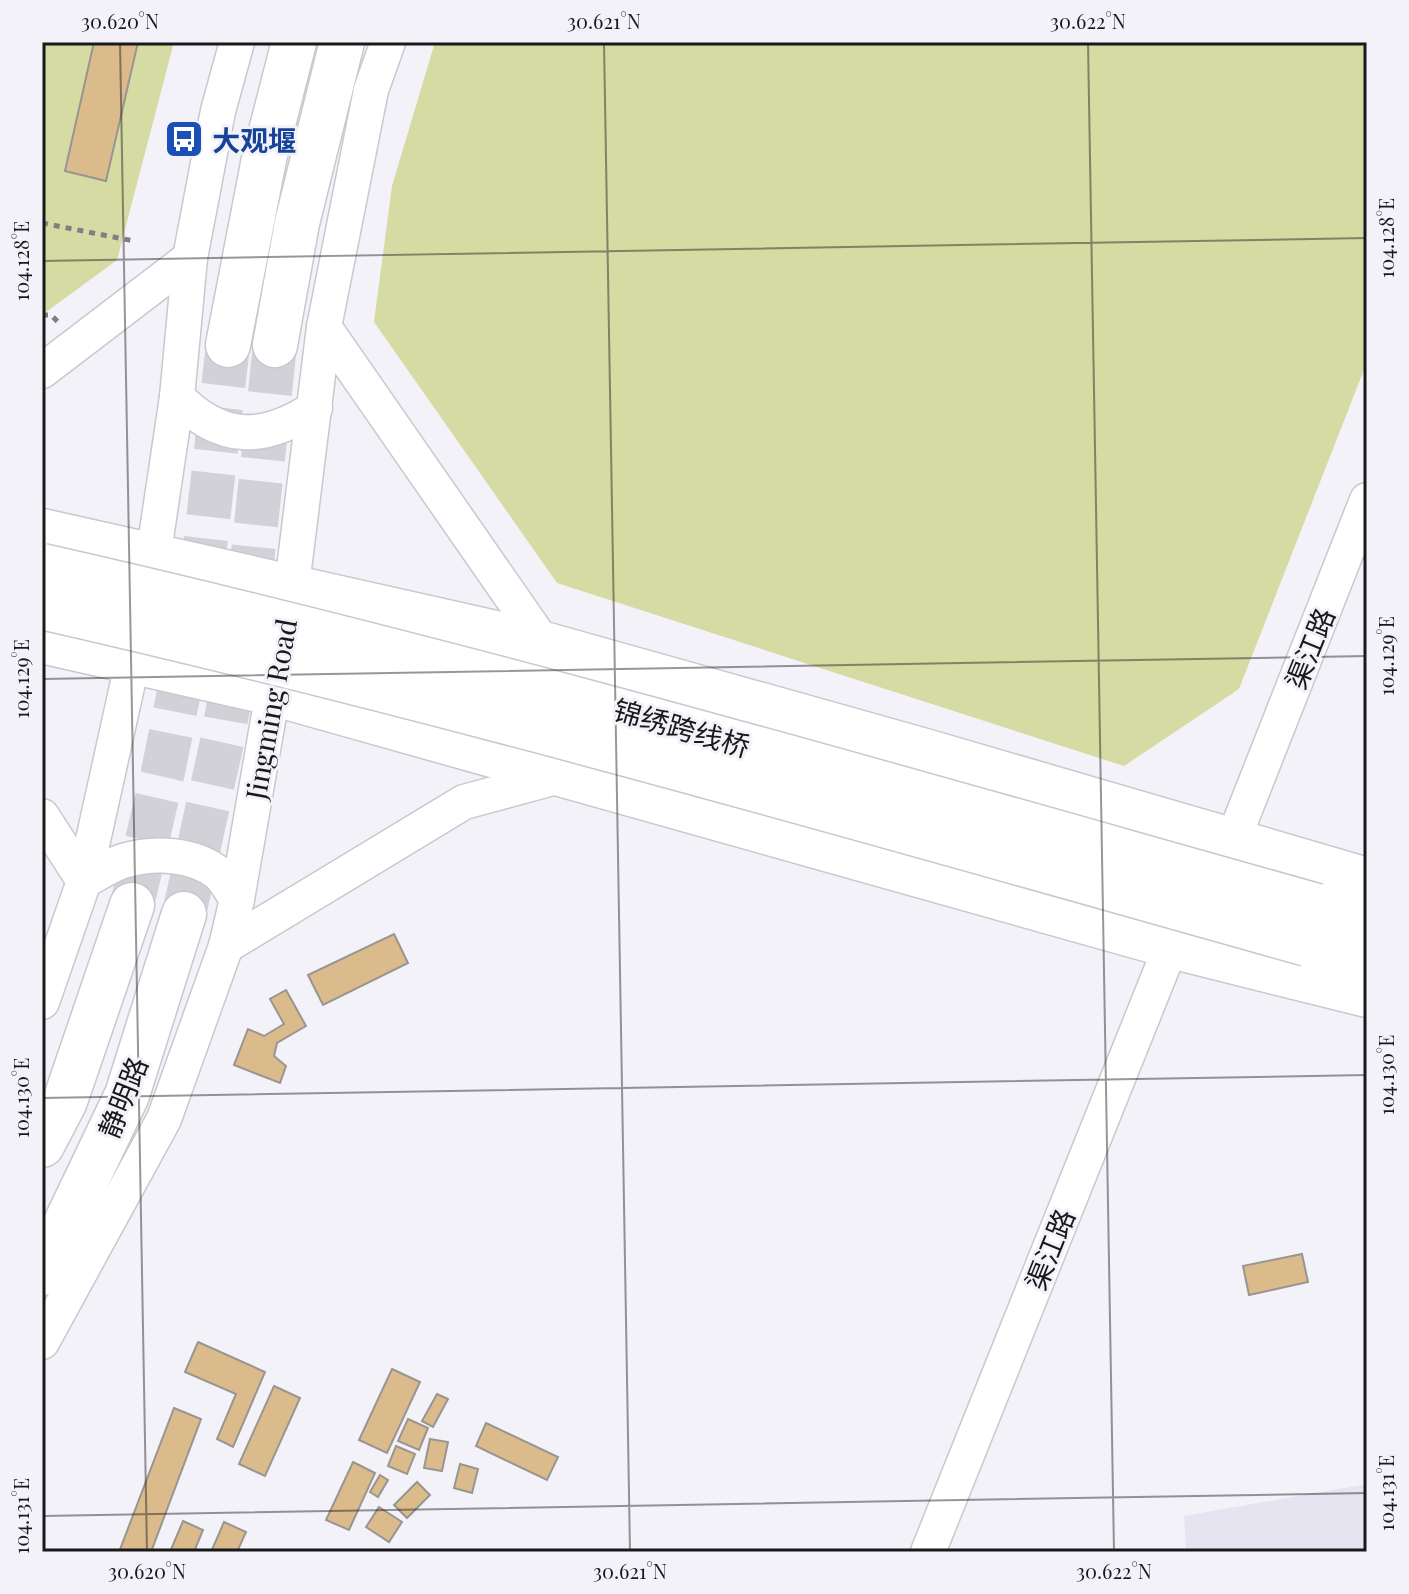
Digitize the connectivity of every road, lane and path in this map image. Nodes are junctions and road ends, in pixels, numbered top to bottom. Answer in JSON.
{"nodes":[{"id":1,"x":237,"y":42,"type":"edge"},
{"id":2,"x":294,"y":42,"type":"edge"},
{"id":3,"x":342,"y":42,"type":"edge"},
{"id":4,"x":388,"y":42,"type":"edge"},
{"id":5,"x":42,"y":223,"type":"edge"},
{"id":6,"x":134,"y":241,"type":"dead end"},
{"id":7,"x":190,"y":258,"type":"junction"},
{"id":8,"x":324,"y":327,"type":"junction"},
{"id":9,"x":228,"y":345,"type":"tunnel mouth"},
{"id":10,"x":275,"y":345,"type":"tunnel mouth"},
{"id":11,"x":42,"y":371,"type":"edge"},
{"id":12,"x":177,"y":397,"type":"junction"},
{"id":13,"x":315,"y":408,"type":"junction"},
{"id":14,"x":1367,"y":500,"type":"edge"},
{"id":15,"x":42,"y":531,"type":"edge"},
{"id":16,"x":154,"y":558,"type":"junction"},
{"id":17,"x":42,"y":566,"type":"edge"},
{"id":18,"x":293,"y":588,"type":"junction"},
{"id":19,"x":42,"y":607,"type":"edge"},
{"id":20,"x":42,"y":641,"type":"edge"},
{"id":21,"x":544,"y":644,"type":"junction"},
{"id":22,"x":133,"y":660,"type":"junction"},
{"id":23,"x":272,"y":693,"type":"junction"},
{"id":24,"x":560,"y":776,"type":"junction"},
{"id":25,"x":42,"y":816,"type":"edge"},
{"id":26,"x":1233,"y":840,"type":"junction"},
{"id":27,"x":1367,"y":880,"type":"edge"},
{"id":28,"x":84,"y":881,"type":"junction"},
{"id":29,"x":237,"y":899,"type":"junction"},
{"id":30,"x":132,"y":905,"type":"tunnel mouth"},
{"id":31,"x":184,"y":914,"type":"tunnel mouth"},
{"id":32,"x":1367,"y":919,"type":"edge"},
{"id":33,"x":1312,"y":925,"type":"junction"},
{"id":34,"x":226,"y":946,"type":"junction"},
{"id":35,"x":1171,"y":946,"type":"junction"},
{"id":36,"x":1367,"y":964,"type":"edge"},
{"id":37,"x":1367,"y":995,"type":"edge"},
{"id":38,"x":42,"y":1002,"type":"edge"},
{"id":39,"x":42,"y":1145,"type":"edge"},
{"id":40,"x":42,"y":1273,"type":"edge"},
{"id":41,"x":42,"y":1342,"type":"edge"},
{"id":42,"x":928,"y":1552,"type":"edge"}],
"edges":[{"from":1,"to":7,"type":"street"},
{"from":2,"to":9,"type":"main road"},
{"from":3,"to":10,"type":"main road"},
{"from":4,"to":8,"type":"street","name":"Jingming Road"},
{"from":5,"to":6,"type":"path"},
{"from":7,"to":11,"type":"street"},
{"from":7,"to":12,"type":"street"},
{"from":8,"to":13,"type":"street","name":"Jingming Road"},
{"from":8,"to":21,"type":"street"},
{"from":12,"to":13,"type":"street"},
{"from":12,"to":16,"type":"street"},
{"from":13,"to":18,"type":"street","name":"Jingming Road"},
{"from":14,"to":26,"type":"street","name":"渠江路"},
{"from":15,"to":16,"type":"main road"},
{"from":16,"to":18,"type":"main road"},
{"from":16,"to":22,"type":"street"},
{"from":17,"to":33,"type":"main road","name":"锦绣跨线桥","bridge":true},
{"from":18,"to":21,"type":"main road"},
{"from":18,"to":23,"type":"street","name":"Jingming Road"},
{"from":19,"to":33,"type":"main road","name":"锦绣跨线桥","bridge":true},
{"from":20,"to":22,"type":"main road"},
{"from":21,"to":26,"type":"main road"},
{"from":22,"to":23,"type":"main road"},
{"from":22,"to":28,"type":"street"},
{"from":23,"to":24,"type":"main road"},
{"from":23,"to":29,"type":"street","name":"Jingming Road"},
{"from":24,"to":34,"type":"street"},
{"from":24,"to":35,"type":"main road"},
{"from":25,"to":28,"type":"street"},
{"from":26,"to":27,"type":"main road"},
{"from":28,"to":29,"type":"street"},
{"from":28,"to":38,"type":"street"},
{"from":29,"to":34,"type":"street","name":"Jingming Road"},
{"from":30,"to":39,"type":"main road","name":"静明路"},
{"from":31,"to":40,"type":"main road","name":"静明路"},
{"from":32,"to":33,"type":"main road"},
{"from":33,"to":36,"type":"main road"},
{"from":34,"to":41,"type":"street","name":"Jingming Road"},
{"from":35,"to":37,"type":"main road"},
{"from":35,"to":42,"type":"street","name":"渠江路"}]}
